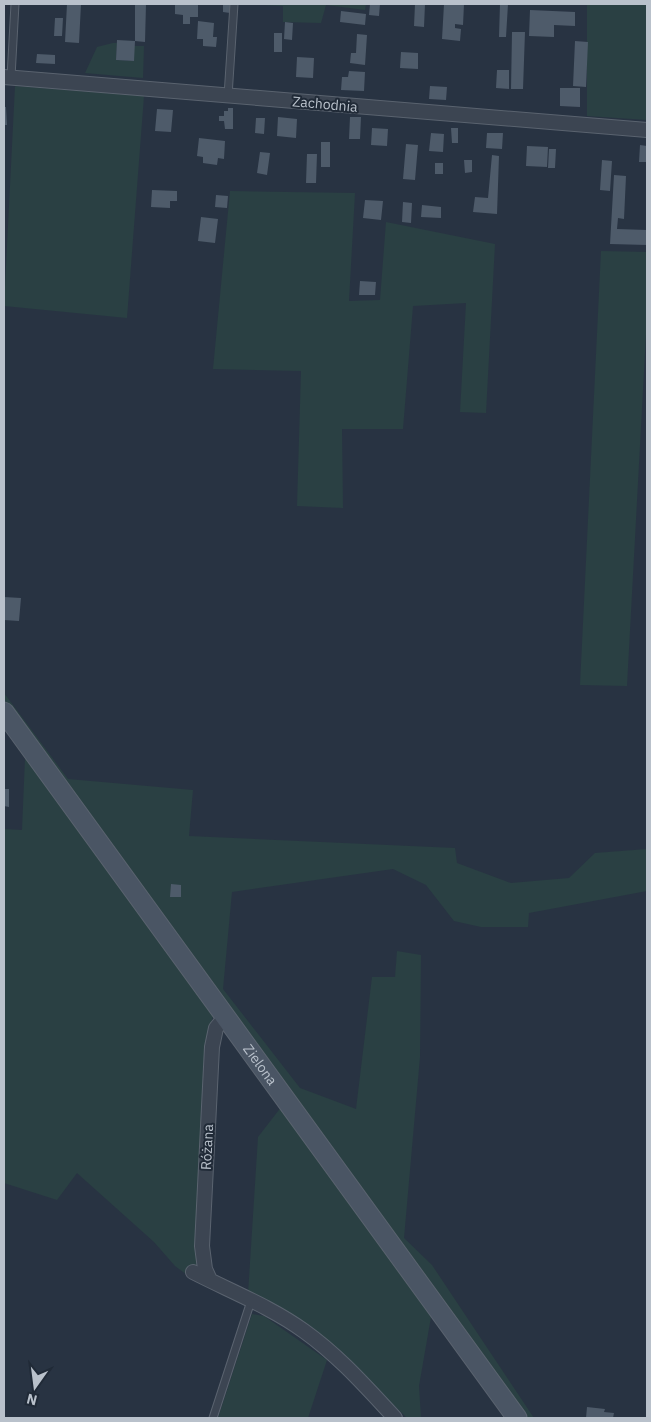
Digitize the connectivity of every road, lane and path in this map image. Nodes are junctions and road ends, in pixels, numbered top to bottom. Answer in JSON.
{"nodes":[{"id":1,"x":15,"y":4,"type":"edge"},
{"id":2,"x":234,"y":4,"type":"edge"},
{"id":3,"x":7,"y":77,"type":"edge"},
{"id":4,"x":228,"y":96,"type":"junction"},
{"id":5,"x":647,"y":130,"type":"edge"},
{"id":6,"x":4,"y":712,"type":"edge"},
{"id":7,"x":226,"y":1016,"type":"junction"},
{"id":8,"x":193,"y":1272,"type":"dead end"},
{"id":9,"x":210,"y":1280,"type":"junction"},
{"id":10,"x":251,"y":1301,"type":"junction"},
{"id":11,"x":213,"y":1418,"type":"edge"},
{"id":12,"x":395,"y":1418,"type":"edge"},
{"id":13,"x":518,"y":1418,"type":"edge"}],
"edges":[{"from":1,"to":3,"type":"lane"},
{"from":2,"to":4,"type":"lane"},
{"from":3,"to":4,"type":"street","name":"Zachodnia"},
{"from":4,"to":5,"type":"street","name":"Zachodnia"},
{"from":6,"to":7,"type":"street","name":"Zielona"},
{"from":7,"to":9,"type":"street","name":"Różana"},
{"from":7,"to":13,"type":"street","name":"Zielona"},
{"from":8,"to":9,"type":"street"},
{"from":9,"to":10,"type":"street"},
{"from":10,"to":11,"type":"lane"},
{"from":10,"to":12,"type":"street"}]}
